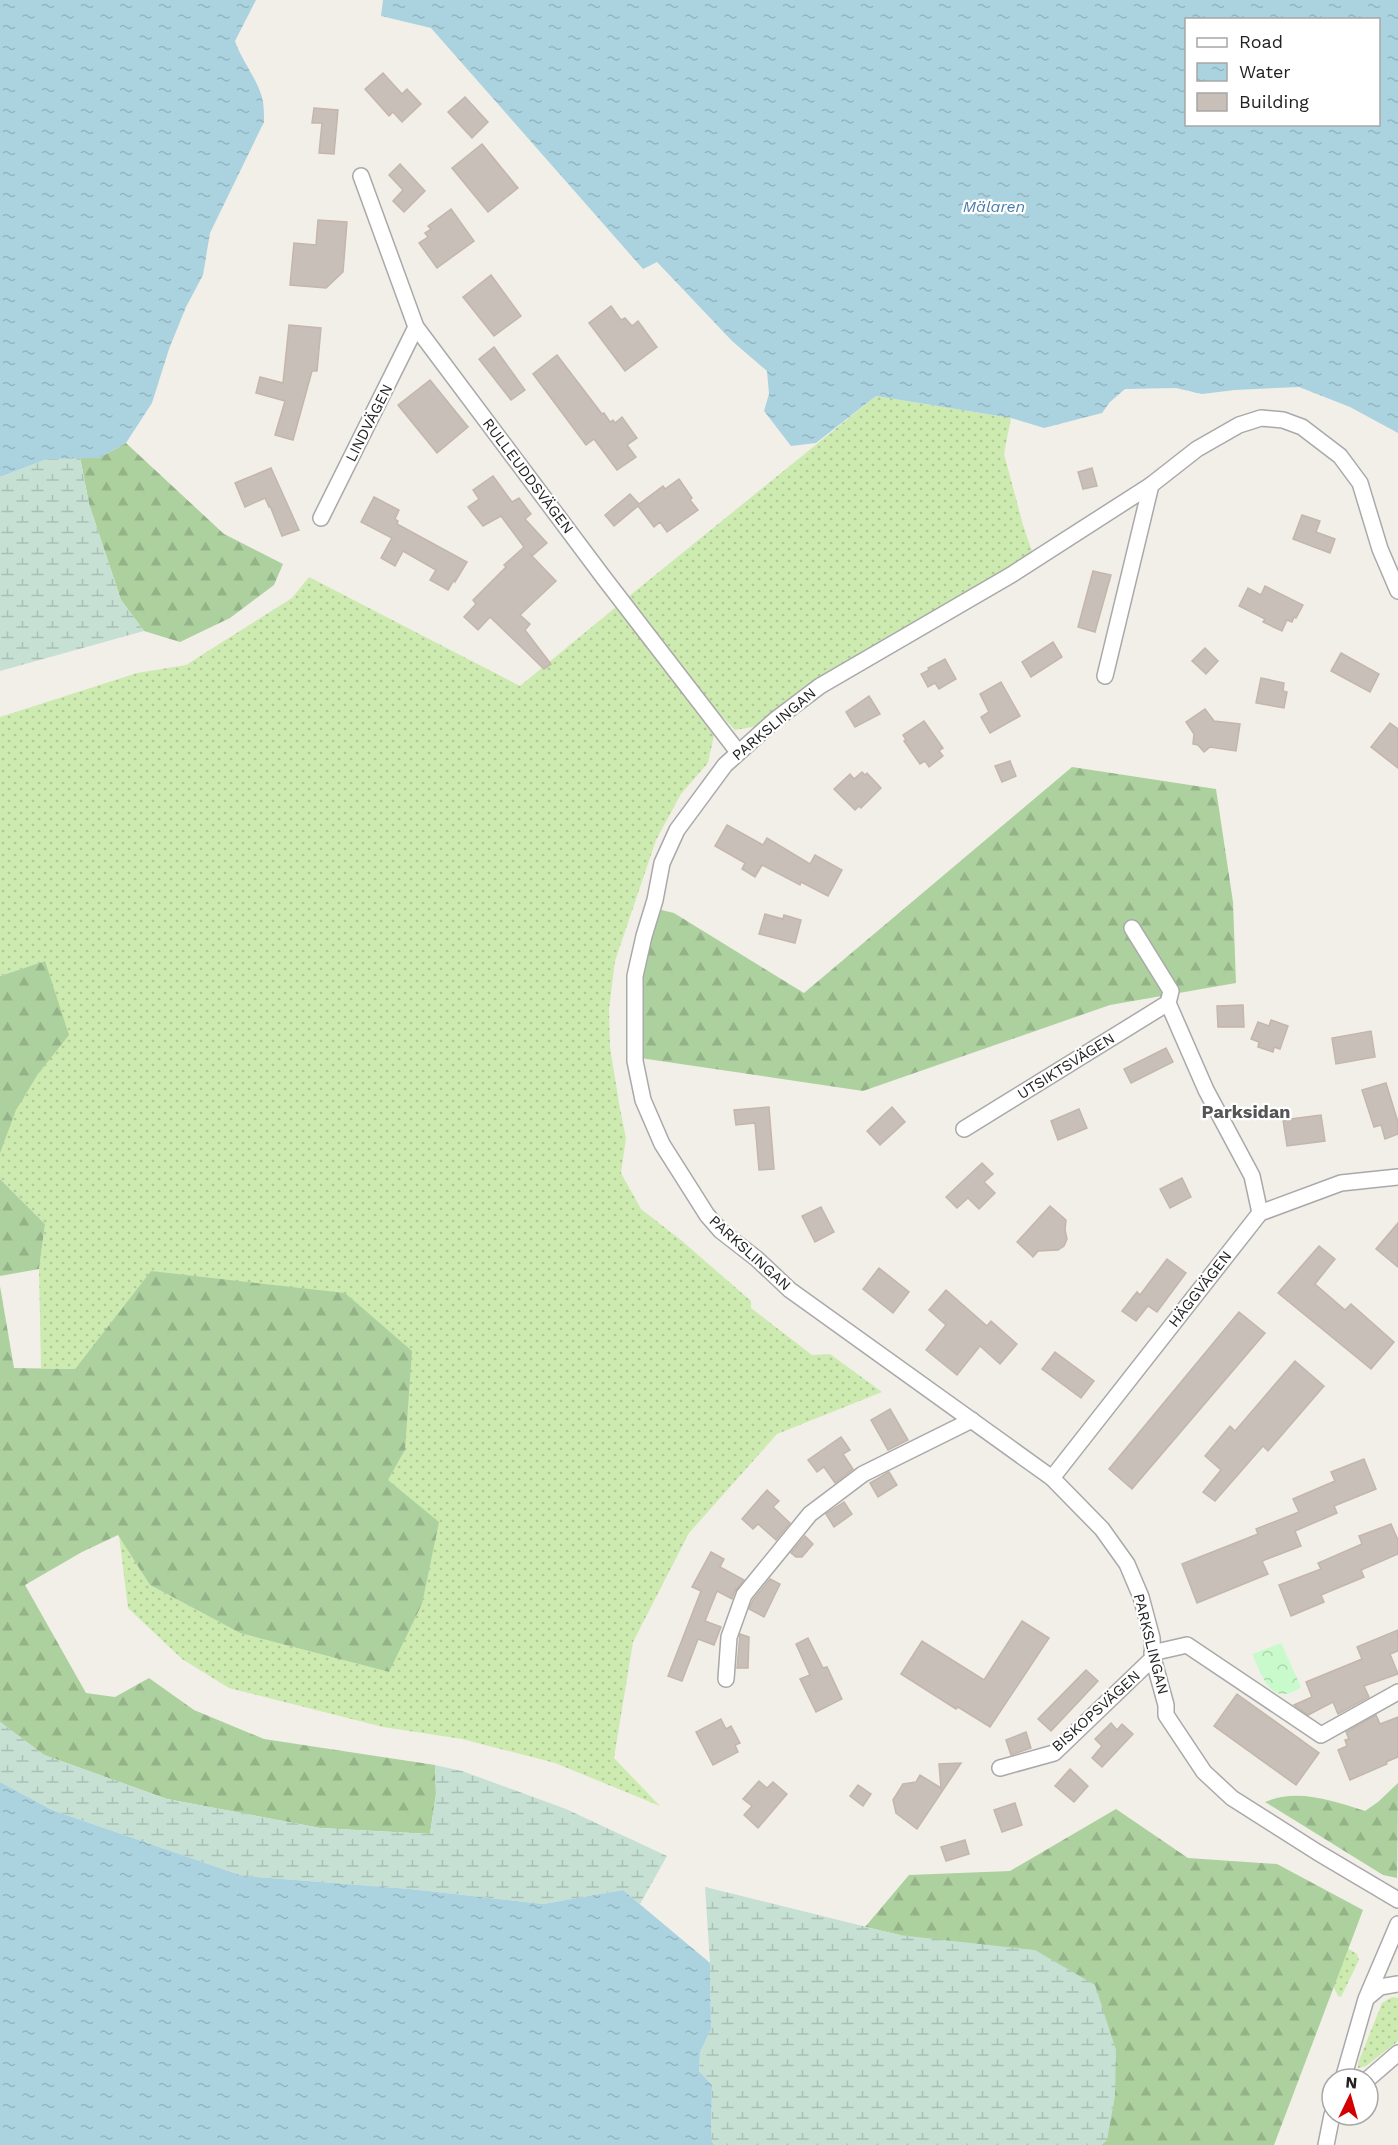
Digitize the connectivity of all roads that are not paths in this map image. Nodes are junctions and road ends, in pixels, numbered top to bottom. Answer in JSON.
{"nodes":[{"id":1,"x":361,"y":176,"type":"dead end"},
{"id":2,"x":416,"y":327,"type":"junction"},
{"id":3,"x":1151,"y":485,"type":"junction"},
{"id":4,"x":321,"y":518,"type":"dead end"},
{"id":5,"x":1398,"y":591,"type":"edge"},
{"id":6,"x":1105,"y":676,"type":"dead end"},
{"id":7,"x":738,"y":752,"type":"junction"},
{"id":8,"x":1132,"y":928,"type":"dead end"},
{"id":9,"x":1168,"y":1003,"type":"junction"},
{"id":10,"x":964,"y":1129,"type":"dead end"},
{"id":11,"x":1398,"y":1177,"type":"edge"},
{"id":12,"x":1260,"y":1213,"type":"junction"},
{"id":13,"x":972,"y":1420,"type":"junction"},
{"id":14,"x":1052,"y":1478,"type":"junction"},
{"id":15,"x":1153,"y":1656,"type":"junction"},
{"id":16,"x":726,"y":1679,"type":"dead end"},
{"id":17,"x":1398,"y":1692,"type":"edge"},
{"id":18,"x":1000,"y":1768,"type":"dead end"},
{"id":19,"x":1398,"y":1900,"type":"edge"},
{"id":20,"x":1398,"y":1924,"type":"edge"},
{"id":21,"x":1398,"y":1984,"type":"edge"},
{"id":22,"x":1366,"y":1999,"type":"junction"},
{"id":23,"x":1398,"y":2053,"type":"edge"},
{"id":24,"x":1346,"y":2067,"type":"edge"},
{"id":25,"x":1380,"y":2069,"type":"edge"},
{"id":26,"x":1330,"y":2127,"type":"edge"},
{"id":27,"x":1326,"y":2145,"type":"edge"}],
"edges":[{"from":1,"to":2,"type":"street","name":"RULLEUDDSVÄGEN"},
{"from":2,"to":4,"type":"street","name":"LINDVÄGEN"},
{"from":2,"to":7,"type":"street","name":"RULLEUDDSVÄGEN"},
{"from":3,"to":5,"type":"street","name":"PARKSLINGAN"},
{"from":3,"to":6,"type":"street"},
{"from":3,"to":7,"type":"street","name":"PARKSLINGAN"},
{"from":7,"to":13,"type":"street","name":"PARKSLINGAN"},
{"from":8,"to":9,"type":"street"},
{"from":9,"to":10,"type":"street","name":"UTSIKTSVÄGEN"},
{"from":9,"to":12,"type":"street"},
{"from":11,"to":12,"type":"street"},
{"from":12,"to":14,"type":"street","name":"HÄGGVÄGEN"},
{"from":13,"to":14,"type":"street","name":"PARKSLINGAN"},
{"from":13,"to":16,"type":"street"},
{"from":14,"to":15,"type":"street","name":"PARKSLINGAN"},
{"from":15,"to":17,"type":"street"},
{"from":15,"to":18,"type":"street","name":"BISKOPSVÄGEN"},
{"from":15,"to":19,"type":"street","name":"PARKSLINGAN"},
{"from":20,"to":22,"type":"street"},
{"from":21,"to":22,"type":"street"},
{"from":22,"to":24,"type":"street"},
{"from":23,"to":25,"type":"street"},
{"from":26,"to":27,"type":"street"}]}
